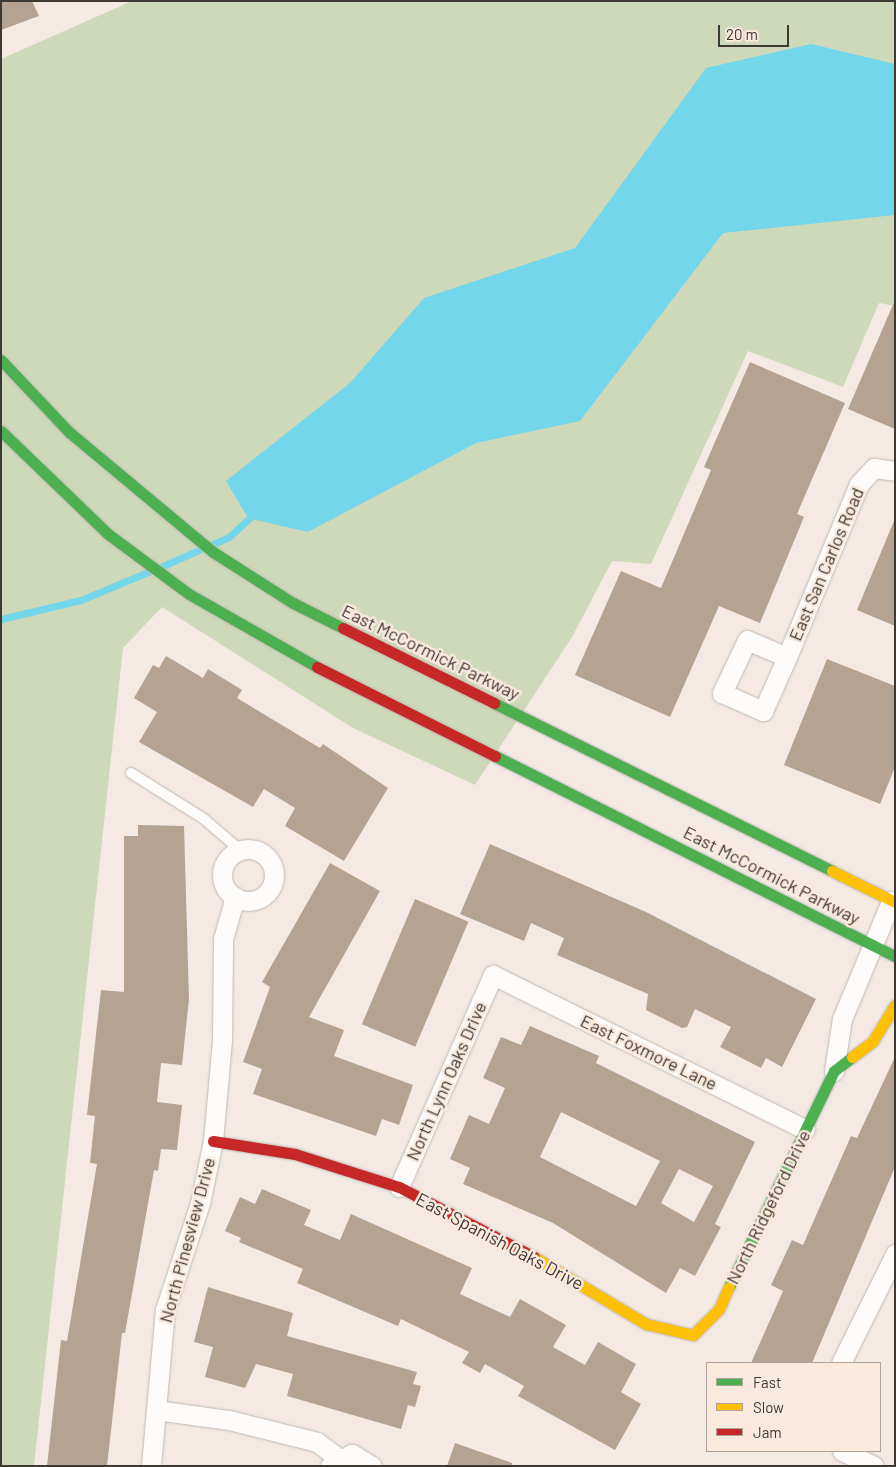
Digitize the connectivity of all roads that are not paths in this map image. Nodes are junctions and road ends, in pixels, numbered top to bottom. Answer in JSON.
{"nodes":[{"id":1,"x":1,"y":360,"type":"edge"},
{"id":2,"x":1,"y":431,"type":"edge"},
{"id":3,"x":895,"y":471,"type":"edge"},
{"id":4,"x":787,"y":657,"type":"dead end"},
{"id":5,"x":131,"y":774,"type":"dead end"},
{"id":6,"x":240,"y":850,"type":"junction"},
{"id":7,"x":235,"y":897,"type":"junction"},
{"id":8,"x":893,"y":901,"type":"edge"},
{"id":9,"x":872,"y":945,"type":"junction"},
{"id":10,"x":895,"y":956,"type":"edge"},
{"id":11,"x":493,"y":975,"type":"joint"},
{"id":12,"x":895,"y":1006,"type":"edge"},
{"id":13,"x":834,"y":1071,"type":"junction"},
{"id":14,"x":805,"y":1129,"type":"junction"},
{"id":15,"x":213,"y":1141,"type":"junction"},
{"id":16,"x":399,"y":1187,"type":"junction"},
{"id":17,"x":894,"y":1256,"type":"edge"},
{"id":18,"x":693,"y":1335,"type":"joint"},
{"id":19,"x":841,"y":1362,"type":"edge"},
{"id":20,"x":156,"y":1410,"type":"junction"},
{"id":21,"x":844,"y":1452,"type":"edge"},
{"id":22,"x":334,"y":1462,"type":"edge"},
{"id":23,"x":151,"y":1466,"type":"edge"},
{"id":24,"x":372,"y":1466,"type":"edge"},
{"id":25,"x":874,"y":1466,"type":"edge"}],
"edges":[{"from":1,"to":8,"type":"main road","name":"East McCormick Parkway"},
{"from":2,"to":9,"type":"main road","name":"East McCormick Parkway"},
{"from":3,"to":4,"type":"street","name":"East San Carlos Road"},
{"from":5,"to":6,"type":"lane"},
{"from":6,"to":7,"type":"street"},
{"from":6,"to":7,"type":"street"},
{"from":7,"to":15,"type":"street","name":"North Pinesview Drive"},
{"from":8,"to":9,"type":"street","name":"North Ridgeford Drive"},
{"from":9,"to":10,"type":"main road","name":"East McCormick Parkway"},
{"from":9,"to":13,"type":"street","name":"North Ridgeford Drive"},
{"from":11,"to":14,"type":"street","name":"East Foxmore Lane"},
{"from":11,"to":16,"type":"street","name":"North Lynn Oaks Drive"},
{"from":12,"to":13,"type":"main road","name":"North Ridgeford Drive"},
{"from":13,"to":14,"type":"main road","name":"North Ridgeford Drive"},
{"from":14,"to":18,"type":"main road","name":"North Ridgeford Drive"},
{"from":15,"to":16,"type":"main road","name":"East Spanish Oaks Drive"},
{"from":15,"to":20,"type":"street","name":"North Pinesview Drive"},
{"from":16,"to":18,"type":"main road","name":"East Spanish Oaks Drive"},
{"from":17,"to":19,"type":"street"},
{"from":20,"to":22,"type":"street"},
{"from":20,"to":23,"type":"street","name":"North Pinesview Drive"},
{"from":21,"to":25,"type":"street"},
{"from":22,"to":24,"type":"street"}]}
